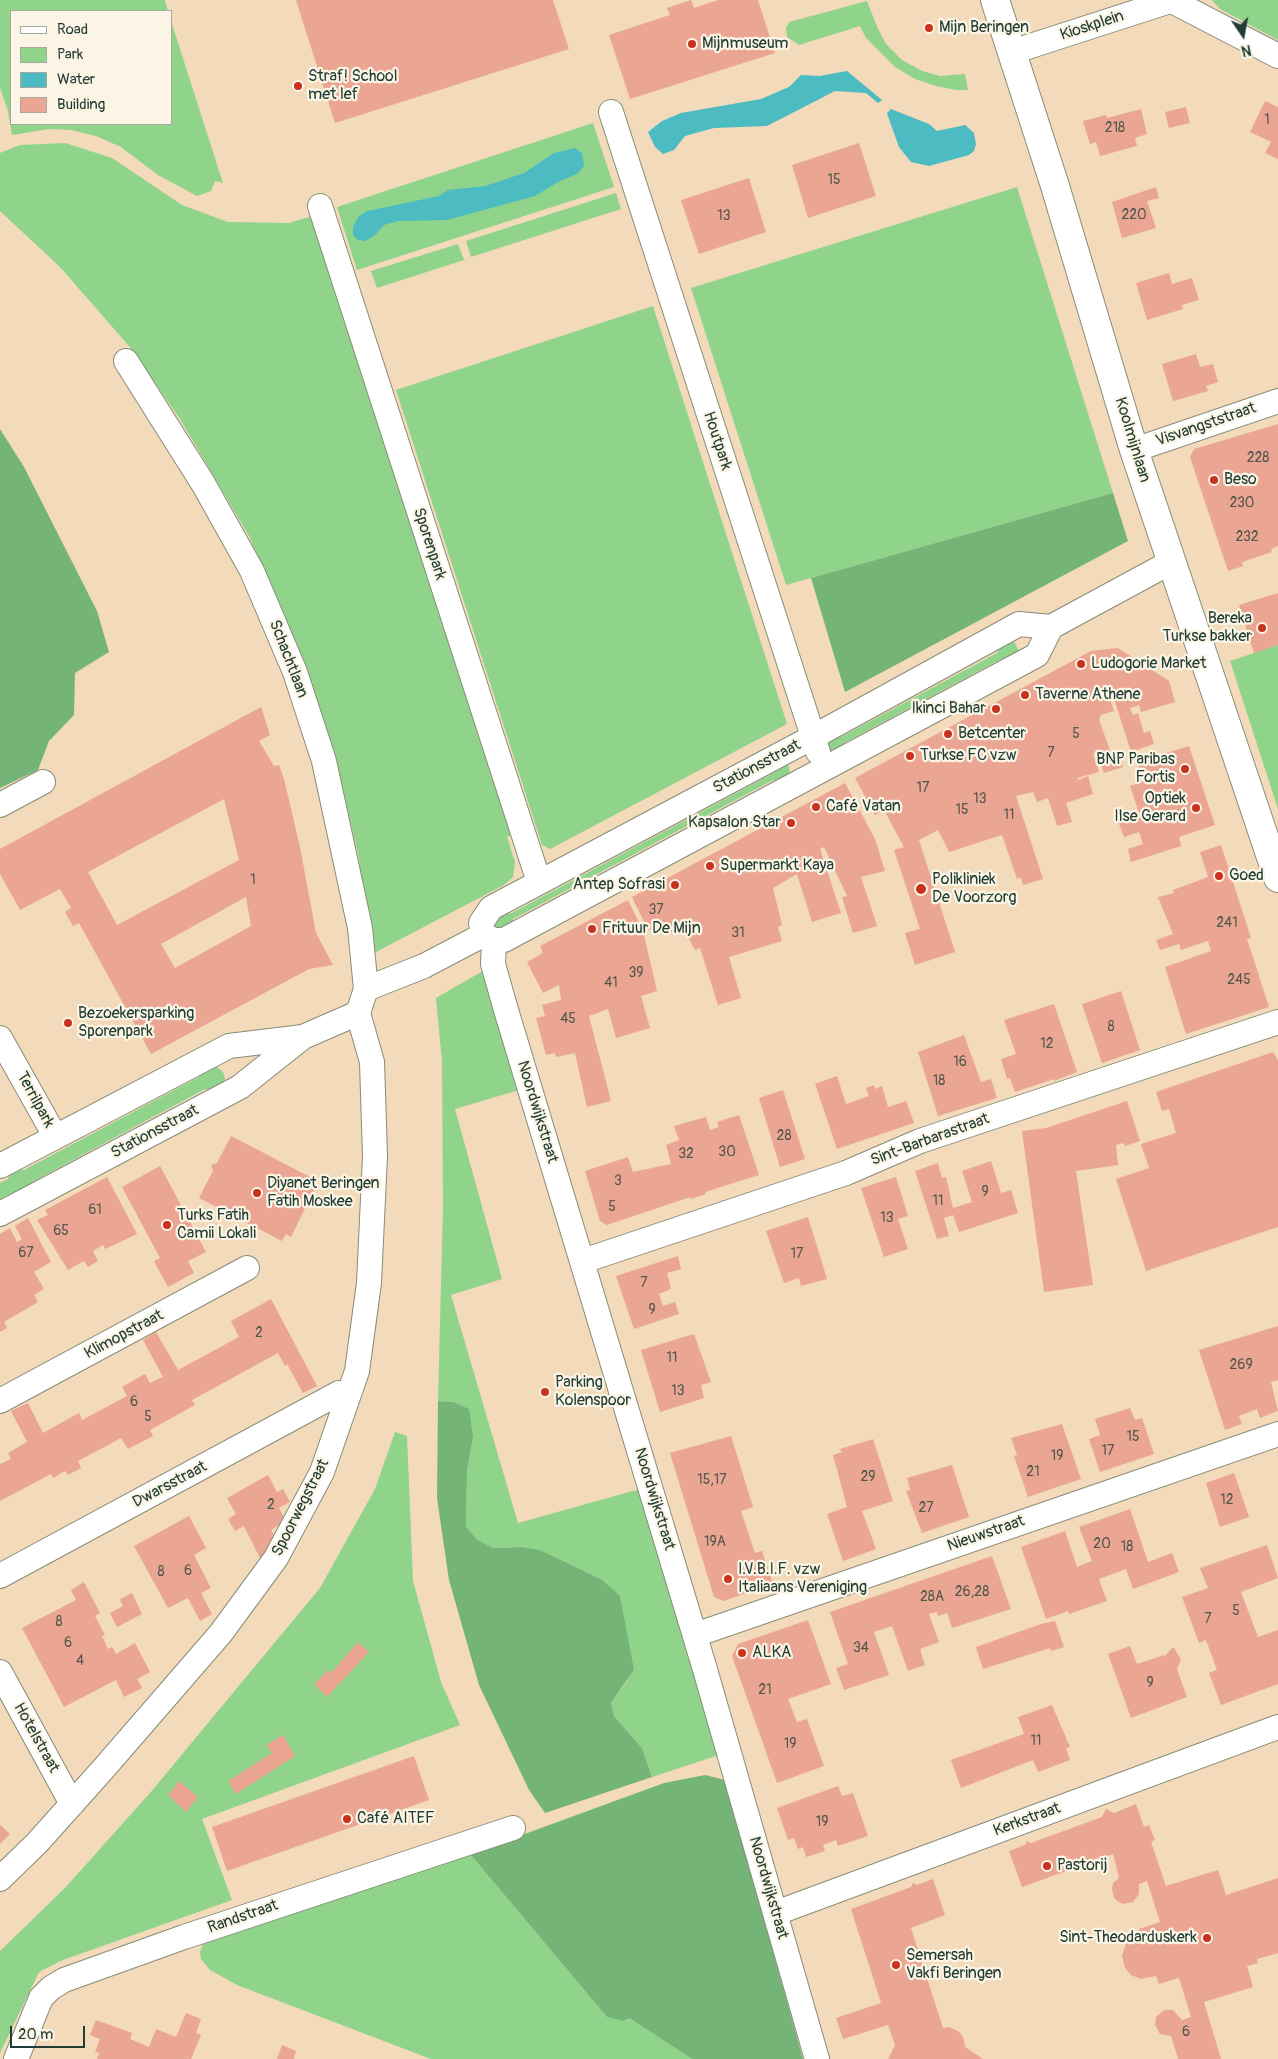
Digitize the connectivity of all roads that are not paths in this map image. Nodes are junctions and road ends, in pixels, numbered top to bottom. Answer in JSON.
{"nodes":[{"id":1,"x":995,"y":0,"type":"edge"},
{"id":2,"x":1172,"y":0,"type":"edge"},
{"id":3,"x":1012,"y":52,"type":"junction"},
{"id":4,"x":1278,"y":56,"type":"edge"},
{"id":5,"x":611,"y":112,"type":"dead end"},
{"id":6,"x":320,"y":206,"type":"dead end"},
{"id":7,"x":126,"y":361,"type":"dead end"},
{"id":8,"x":1278,"y":401,"type":"edge"},
{"id":9,"x":1134,"y":450,"type":"junction"},
{"id":10,"x":1171,"y":562,"type":"junction"},
{"id":11,"x":1051,"y":626,"type":"junction"},
{"id":12,"x":813,"y":737,"type":"junction"},
{"id":13,"x":824,"y":770,"type":"junction"},
{"id":14,"x":43,"y":782,"type":"dead end"},
{"id":15,"x":0,"y":805,"type":"edge"},
{"id":16,"x":1278,"y":878,"type":"edge"},
{"id":17,"x":539,"y":882,"type":"junction"},
{"id":18,"x":489,"y":937,"type":"junction"},
{"id":19,"x":366,"y":988,"type":"junction"},
{"id":20,"x":358,"y":1013,"type":"junction"},
{"id":21,"x":1278,"y":1022,"type":"edge"},
{"id":22,"x":302,"y":1037,"type":"junction"},
{"id":23,"x":0,"y":1038,"type":"edge"},
{"id":24,"x":55,"y":1136,"type":"junction"},
{"id":25,"x":0,"y":1166,"type":"edge"},
{"id":26,"x":0,"y":1214,"type":"edge"},
{"id":27,"x":582,"y":1260,"type":"junction"},
{"id":28,"x":248,"y":1268,"type":"dead end"},
{"id":29,"x":339,"y":1393,"type":"dead end"},
{"id":30,"x":0,"y":1401,"type":"edge"},
{"id":31,"x":1278,"y":1434,"type":"edge"},
{"id":32,"x":0,"y":1576,"type":"edge"},
{"id":33,"x":695,"y":1636,"type":"junction"},
{"id":34,"x":0,"y":1672,"type":"edge"},
{"id":35,"x":1278,"y":1727,"type":"edge"},
{"id":36,"x":72,"y":1804,"type":"junction"},
{"id":37,"x":514,"y":1828,"type":"dead end"},
{"id":38,"x":0,"y":1879,"type":"edge"},
{"id":39,"x":776,"y":1913,"type":"junction"},
{"id":40,"x":16,"y":2059,"type":"edge"},
{"id":41,"x":817,"y":2059,"type":"edge"}],
"edges":[{"from":1,"to":3,"type":"main road","name":"Koolmijnlaan"},
{"from":2,"to":3,"type":"street","name":"Kioskplein"},
{"from":2,"to":4,"type":"street","name":"Kioskplein"},
{"from":3,"to":9,"type":"main road","name":"Koolmijnlaan"},
{"from":5,"to":12,"type":"street","name":"Houtpark"},
{"from":6,"to":17,"type":"street","name":"Sporenpark"},
{"from":7,"to":19,"type":"street","name":"Schachtlaan"},
{"from":8,"to":9,"type":"street","name":"Visvangststraat"},
{"from":9,"to":10,"type":"main road","name":"Koolmijnlaan"},
{"from":10,"to":11,"type":"street"},
{"from":10,"to":16,"type":"main road","name":"Koolmijnlaan"},
{"from":11,"to":12,"type":"street","name":"Stationsstraat"},
{"from":11,"to":13,"type":"street","name":"Stationsstraat"},
{"from":12,"to":13,"type":"street","name":"Houtpark"},
{"from":12,"to":17,"type":"street","name":"Stationsstraat"},
{"from":13,"to":18,"type":"street","name":"Stationsstraat"},
{"from":14,"to":15,"type":"street"},
{"from":17,"to":18,"type":"street","name":"Stationsstraat"},
{"from":18,"to":19,"type":"street","name":"Stationsstraat"},
{"from":18,"to":27,"type":"street","name":"Noordwijkstraat"},
{"from":19,"to":20,"type":"street"},
{"from":20,"to":22,"type":"street","name":"Stationsstraat"},
{"from":20,"to":36,"type":"street","name":"Spoorwegstraat"},
{"from":21,"to":27,"type":"street","name":"Sint-Barbarastraat"},
{"from":22,"to":24,"type":"street","name":"Stationsstraat"},
{"from":22,"to":26,"type":"street","name":"Stationsstraat"},
{"from":23,"to":24,"type":"street","name":"Terrilpark"},
{"from":24,"to":25,"type":"street","name":"Stationsstraat"},
{"from":27,"to":33,"type":"street","name":"Noordwijkstraat"},
{"from":28,"to":30,"type":"street","name":"Klimopstraat"},
{"from":29,"to":32,"type":"street","name":"Dwarsstraat"},
{"from":31,"to":33,"type":"street","name":"Nieuwstraat"},
{"from":33,"to":39,"type":"street","name":"Noordwijkstraat"},
{"from":34,"to":36,"type":"street","name":"Hotelstraat"},
{"from":35,"to":39,"type":"street","name":"Kerkstraat"},
{"from":36,"to":38,"type":"street","name":"Spoorwegstraat"},
{"from":37,"to":40,"type":"street","name":"Randstraat"},
{"from":39,"to":41,"type":"street","name":"Noordwijkstraat"}]}
